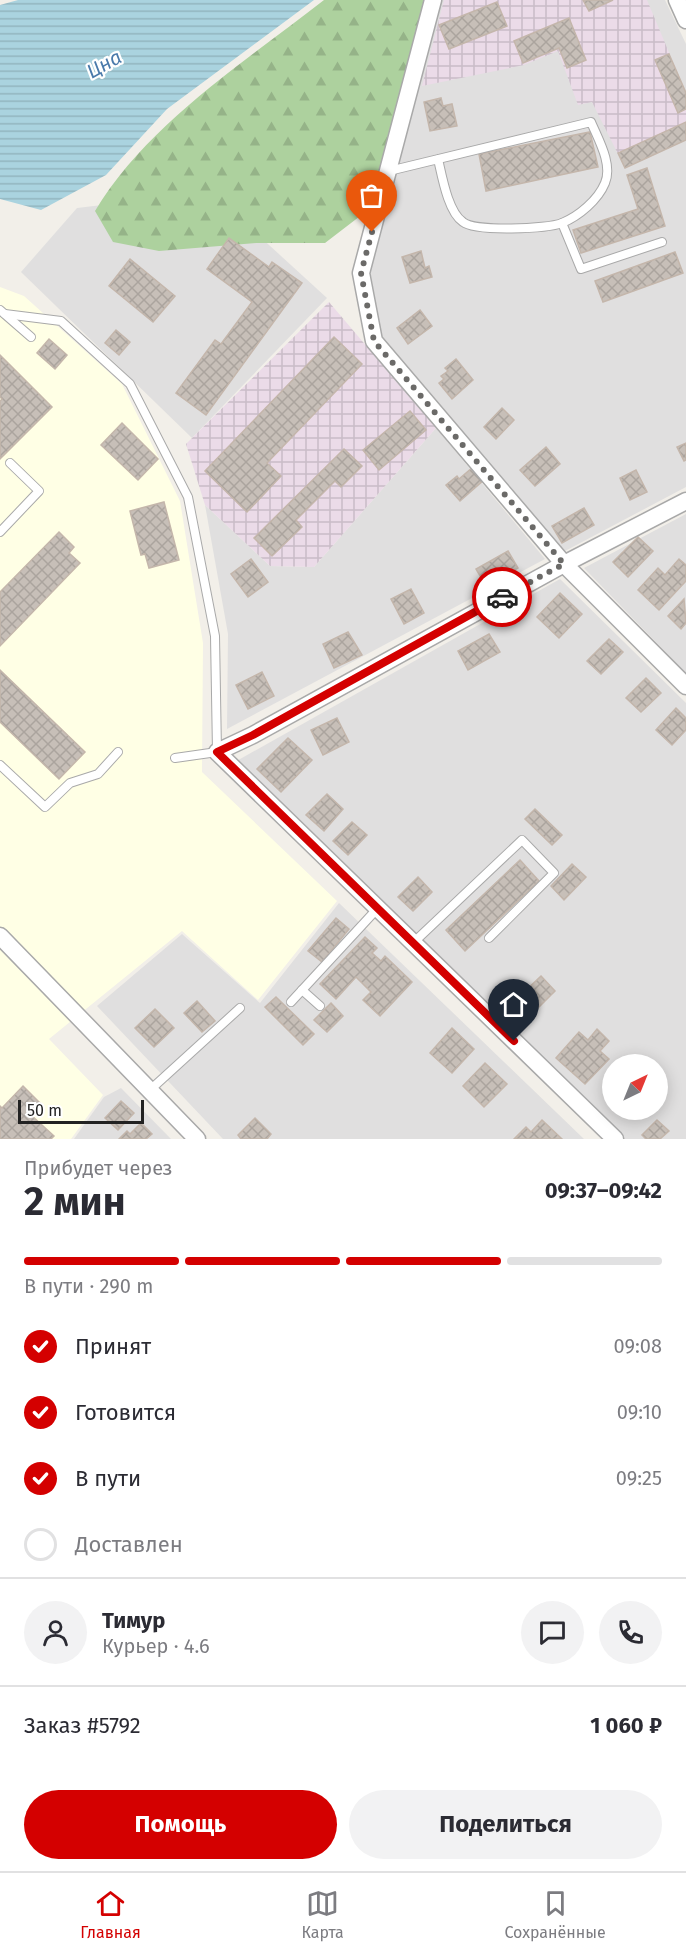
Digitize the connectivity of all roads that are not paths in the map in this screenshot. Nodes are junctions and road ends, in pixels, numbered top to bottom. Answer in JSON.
{"nodes":[{"id":1,"x":433,"y":0,"type":"edge"},
{"id":2,"x":677,"y":0,"type":"edge"},
{"id":3,"x":686,"y":20,"type":"edge"},
{"id":4,"x":438,"y":159,"type":"junction"},
{"id":5,"x":389,"y":171,"type":"junction"},
{"id":6,"x":562,"y":223,"type":"junction"},
{"id":7,"x":662,"y":242,"type":"dead end"},
{"id":8,"x":2,"y":312,"type":"edge"},
{"id":9,"x":31,"y":337,"type":"dead end"},
{"id":10,"x":9,"y":463,"type":"dead end"},
{"id":11,"x":686,"y":501,"type":"edge"},
{"id":12,"x":0,"y":531,"type":"edge"},
{"id":13,"x":564,"y":564,"type":"junction"},
{"id":14,"x":686,"y":686,"type":"edge"},
{"id":15,"x":118,"y":752,"type":"dead end"},
{"id":16,"x":217,"y":752,"type":"junction"},
{"id":17,"x":176,"y":758,"type":"dead end"},
{"id":18,"x":0,"y":765,"type":"edge"},
{"id":19,"x":378,"y":909,"type":"junction"},
{"id":20,"x":0,"y":936,"type":"edge"},
{"id":21,"x":489,"y":938,"type":"dead end"},
{"id":22,"x":413,"y":943,"type":"junction"},
{"id":23,"x":302,"y":990,"type":"junction"},
{"id":24,"x":291,"y":1002,"type":"dead end"},
{"id":25,"x":320,"y":1006,"type":"dead end"},
{"id":26,"x":240,"y":1008,"type":"dead end"},
{"id":27,"x":150,"y":1090,"type":"junction"},
{"id":28,"x":197,"y":1139,"type":"edge"},
{"id":29,"x":615,"y":1139,"type":"edge"}],
"edges":[{"from":1,"to":5,"type":"street"},
{"from":2,"to":3,"type":"street"},
{"from":4,"to":5,"type":"lane"},
{"from":4,"to":6,"type":"lane"},
{"from":4,"to":6,"type":"lane"},
{"from":5,"to":13,"type":"street"},
{"from":6,"to":7,"type":"lane"},
{"from":8,"to":9,"type":"lane"},
{"from":8,"to":16,"type":"lane"},
{"from":10,"to":12,"type":"lane"},
{"from":11,"to":13,"type":"street"},
{"from":13,"to":14,"type":"street"},
{"from":13,"to":16,"type":"street"},
{"from":15,"to":18,"type":"lane"},
{"from":16,"to":17,"type":"lane"},
{"from":16,"to":19,"type":"street"},
{"from":19,"to":22,"type":"street"},
{"from":19,"to":23,"type":"lane"},
{"from":20,"to":27,"type":"street"},
{"from":21,"to":22,"type":"lane"},
{"from":22,"to":29,"type":"street"},
{"from":23,"to":24,"type":"lane"},
{"from":23,"to":25,"type":"lane"},
{"from":26,"to":27,"type":"lane"},
{"from":27,"to":28,"type":"street"}]}
